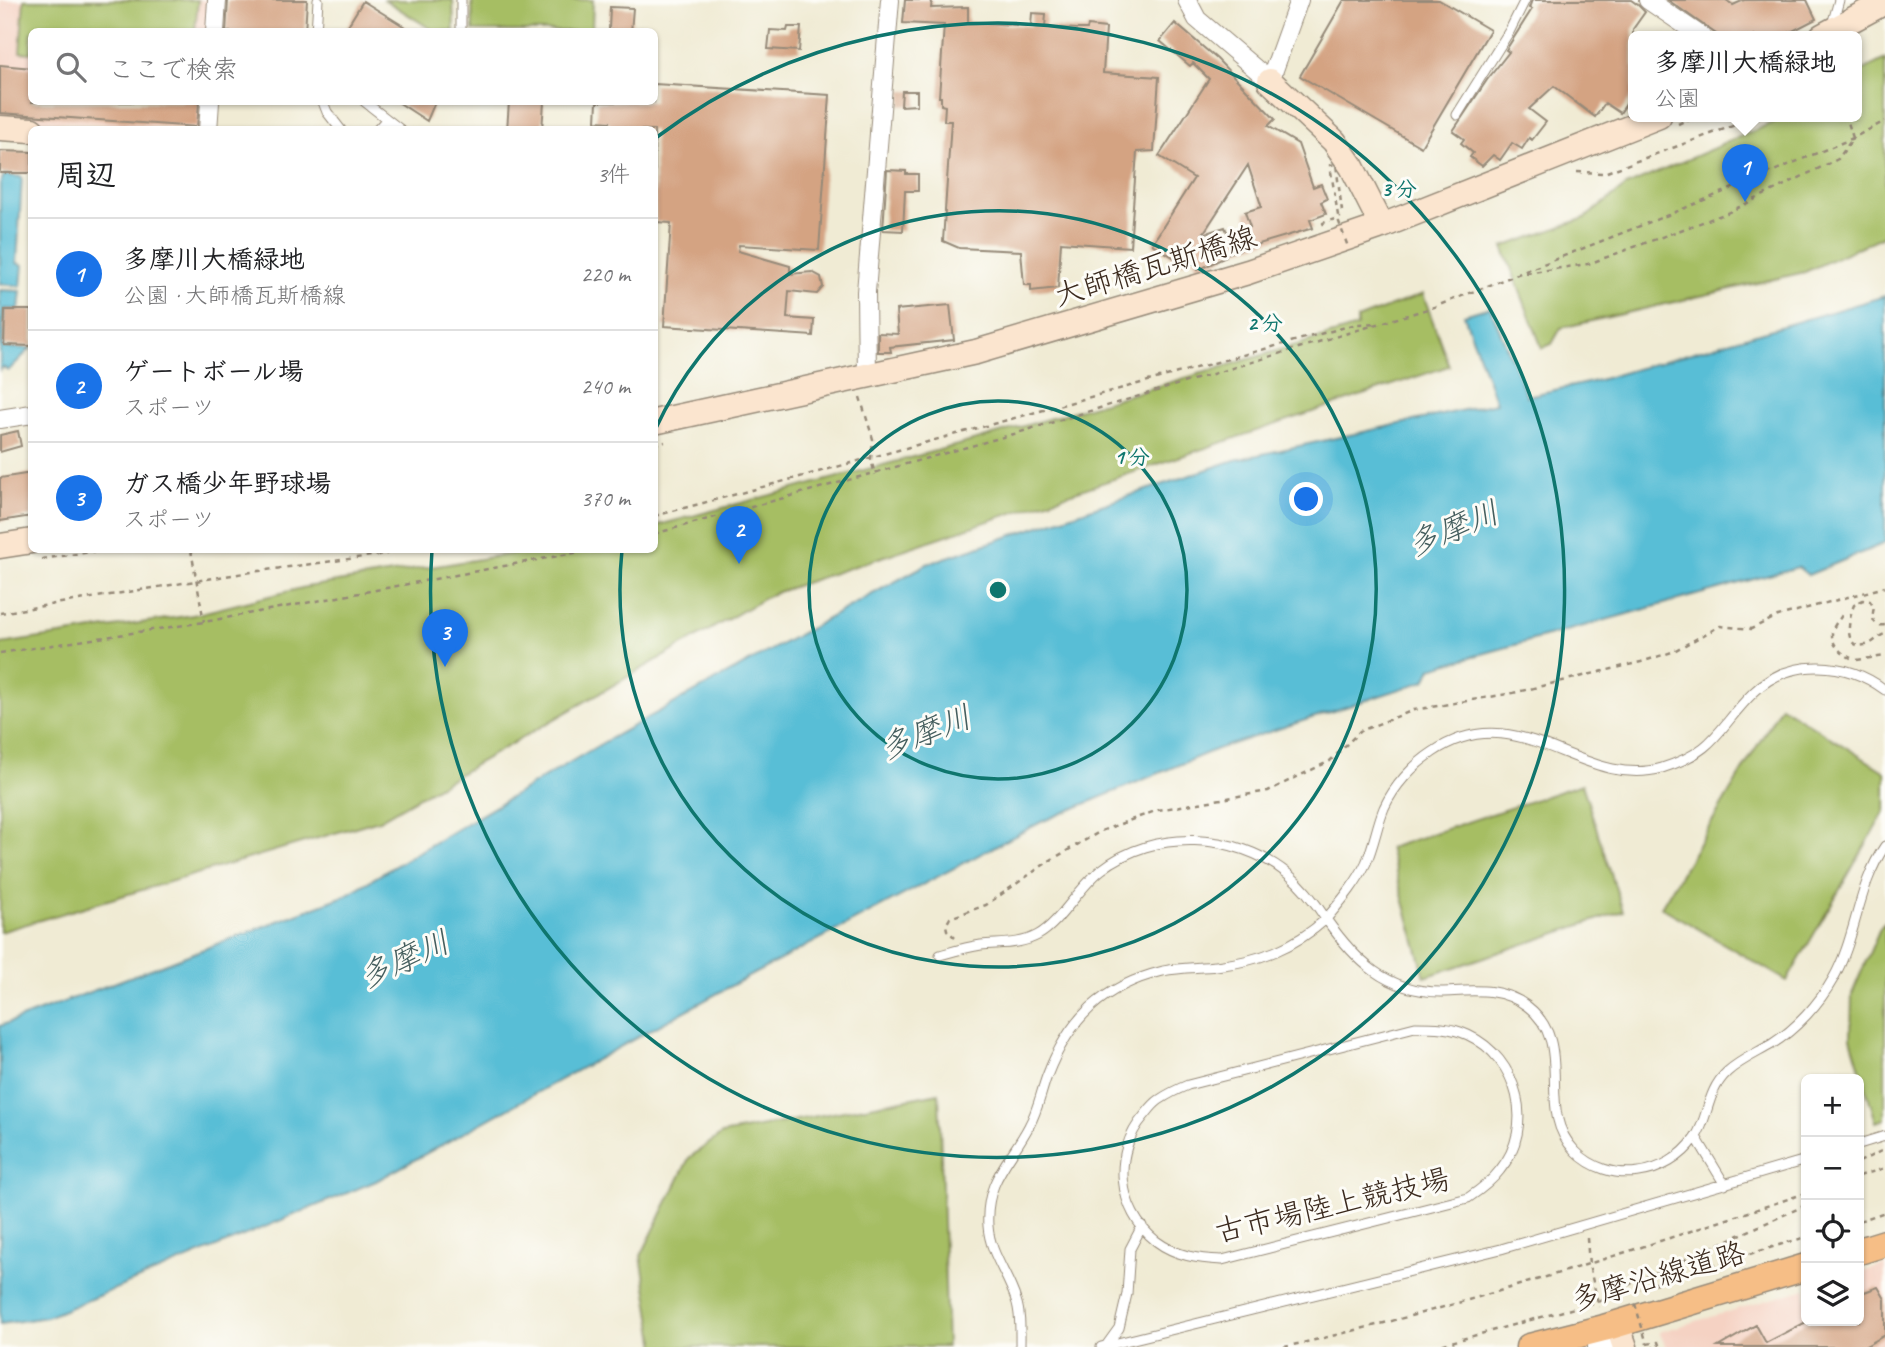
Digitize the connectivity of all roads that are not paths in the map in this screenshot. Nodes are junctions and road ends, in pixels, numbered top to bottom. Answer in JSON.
{"nodes":[{"id":1,"x":217,"y":0,"type":"edge"},
{"id":2,"x":318,"y":0,"type":"edge"},
{"id":3,"x":461,"y":0,"type":"edge"},
{"id":4,"x":890,"y":0,"type":"edge"},
{"id":5,"x":1187,"y":0,"type":"edge"},
{"id":6,"x":1299,"y":0,"type":"edge"},
{"id":7,"x":1525,"y":0,"type":"edge"},
{"id":8,"x":1647,"y":0,"type":"edge"},
{"id":9,"x":1839,"y":0,"type":"edge"},
{"id":10,"x":1885,"y":2,"type":"edge"},
{"id":11,"x":215,"y":28,"type":"edge"},
{"id":12,"x":316,"y":28,"type":"edge"},
{"id":13,"x":461,"y":28,"type":"edge"},
{"id":14,"x":1694,"y":31,"type":"edge"},
{"id":15,"x":1827,"y":31,"type":"edge"},
{"id":16,"x":1830,"y":31,"type":"edge"},
{"id":17,"x":1270,"y":81,"type":"junction"},
{"id":18,"x":210,"y":105,"type":"edge"},
{"id":19,"x":324,"y":105,"type":"edge"},
{"id":20,"x":368,"y":105,"type":"edge"},
{"id":21,"x":1457,"y":115,"type":"dead end"},
{"id":22,"x":386,"y":120,"type":"junction"},
{"id":23,"x":1643,"y":122,"type":"edge"},
{"id":24,"x":208,"y":126,"type":"edge"},
{"id":25,"x":338,"y":126,"type":"edge"},
{"id":26,"x":381,"y":126,"type":"edge"},
{"id":27,"x":395,"y":126,"type":"edge"},
{"id":28,"x":0,"y":128,"type":"edge"},
{"id":29,"x":28,"y":130,"type":"edge"},
{"id":30,"x":1382,"y":226,"type":"junction"},
{"id":31,"x":863,"y":386,"type":"junction"},
{"id":32,"x":28,"y":415,"type":"edge"},
{"id":33,"x":0,"y":419,"type":"edge"},
{"id":34,"x":658,"y":421,"type":"edge"},
{"id":35,"x":0,"y":546,"type":"edge"},
{"id":36,"x":28,"y":549,"type":"edge"},
{"id":37,"x":1885,"y":690,"type":"edge"},
{"id":38,"x":1885,"y":846,"type":"edge"},
{"id":39,"x":1326,"y":919,"type":"junction"},
{"id":40,"x":940,"y":955,"type":"dead end"},
{"id":41,"x":1885,"y":1136,"type":"edge"},
{"id":42,"x":1696,"y":1137,"type":"junction"},
{"id":43,"x":1864,"y":1142,"type":"edge"},
{"id":44,"x":1801,"y":1162,"type":"edge"},
{"id":45,"x":1726,"y":1185,"type":"junction"},
{"id":46,"x":1142,"y":1226,"type":"junction"},
{"id":47,"x":1885,"y":1243,"type":"edge"},
{"id":48,"x":1864,"y":1249,"type":"edge"},
{"id":49,"x":1801,"y":1269,"type":"edge"},
{"id":50,"x":1627,"y":1338,"type":"edge"},
{"id":51,"x":1104,"y":1346,"type":"edge"},
{"id":52,"x":1020,"y":1347,"type":"edge"},
{"id":53,"x":1529,"y":1347,"type":"edge"},
{"id":54,"x":1597,"y":1347,"type":"edge"}],
"edges":[{"from":1,"to":11,"type":"street"},
{"from":2,"to":12,"type":"lane"},
{"from":3,"to":13,"type":"lane"},
{"from":4,"to":31,"type":"street"},
{"from":5,"to":17,"type":"street"},
{"from":6,"to":17,"type":"street"},
{"from":7,"to":21,"type":"lane"},
{"from":8,"to":14,"type":"street"},
{"from":9,"to":15,"type":"lane"},
{"from":10,"to":16,"type":"street"},
{"from":17,"to":30,"type":"street"},
{"from":18,"to":24,"type":"street"},
{"from":19,"to":25,"type":"lane"},
{"from":20,"to":22,"type":"lane"},
{"from":22,"to":26,"type":"lane"},
{"from":22,"to":27,"type":"lane"},
{"from":23,"to":30,"type":"street","name":"大師橋瓦斯橋線"},
{"from":28,"to":29,"type":"street"},
{"from":30,"to":31,"type":"street","name":"大師橋瓦斯橋線"},
{"from":31,"to":34,"type":"street","name":"大師橋瓦斯橋線"},
{"from":32,"to":33,"type":"street"},
{"from":35,"to":36,"type":"street"},
{"from":37,"to":39,"type":"lane"},
{"from":38,"to":42,"type":"lane"},
{"from":39,"to":40,"type":"lane"},
{"from":39,"to":42,"type":"lane"},
{"from":39,"to":52,"type":"lane"},
{"from":41,"to":43,"type":"lane"},
{"from":42,"to":45,"type":"lane"},
{"from":44,"to":45,"type":"lane"},
{"from":45,"to":51,"type":"lane"},
{"from":46,"to":46,"type":"lane","name":"古市場陸上競技場"},
{"from":46,"to":51,"type":"lane"},
{"from":47,"to":48,"type":"main road"},
{"from":49,"to":50,"type":"main road","name":"多摩沿線道路"},
{"from":50,"to":53,"type":"main road","name":"多摩沿線道路"},
{"from":50,"to":54,"type":"street"}]}
